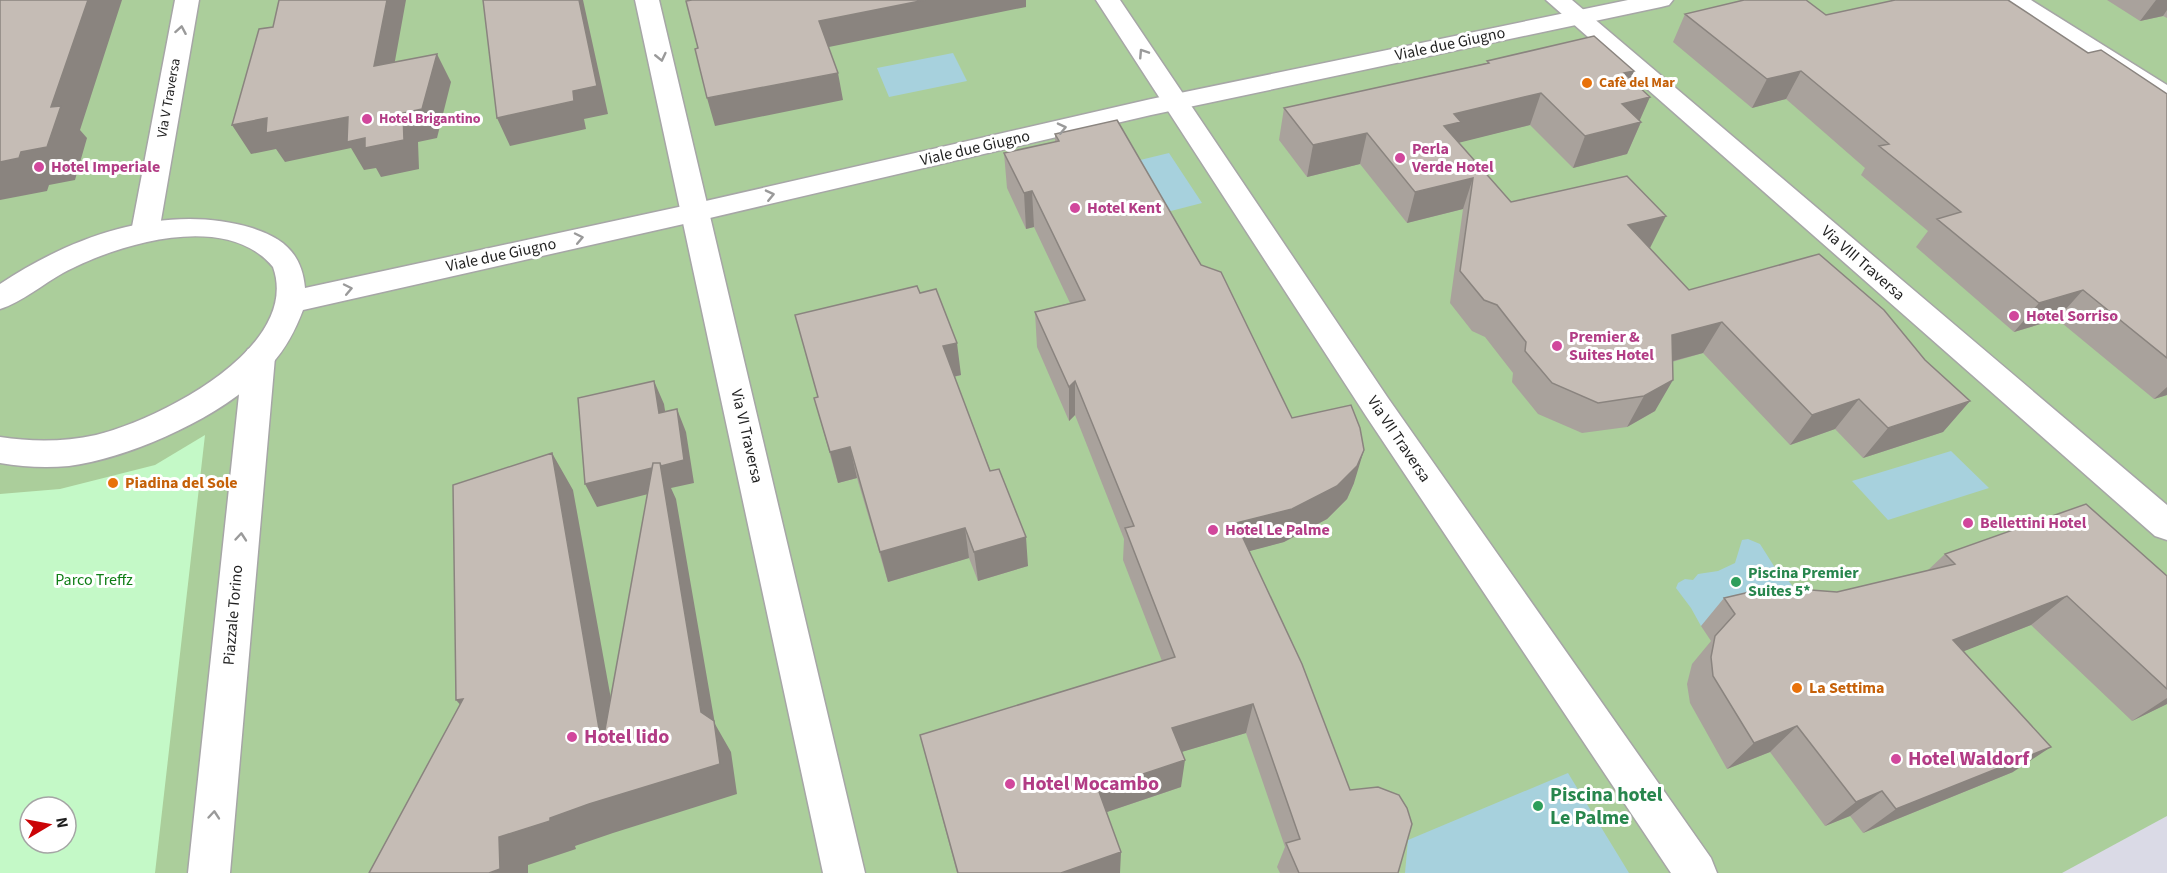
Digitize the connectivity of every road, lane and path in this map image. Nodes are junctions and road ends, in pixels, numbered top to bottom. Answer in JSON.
{"nodes":[{"id":1,"x":187,"y":0,"type":"edge"},
{"id":2,"x":647,"y":0,"type":"edge"},
{"id":3,"x":1108,"y":0,"type":"edge"},
{"id":4,"x":1661,"y":0,"type":"edge"},
{"id":5,"x":2015,"y":0,"type":"edge"},
{"id":6,"x":1568,"y":8,"type":"edge"},
{"id":7,"x":2167,"y":96,"type":"edge"},
{"id":8,"x":1176,"y":102,"type":"junction"},
{"id":9,"x":697,"y":212,"type":"junction"},
{"id":10,"x":145,"y":232,"type":"junction"},
{"id":11,"x":0,"y":298,"type":"edge"},
{"id":12,"x":291,"y":302,"type":"junction"},
{"id":13,"x":260,"y":357,"type":"junction"},
{"id":14,"x":0,"y":450,"type":"edge"},
{"id":15,"x":2167,"y":526,"type":"edge"},
{"id":16,"x":208,"y":873,"type":"edge"},
{"id":17,"x":844,"y":873,"type":"edge"},
{"id":18,"x":1696,"y":873,"type":"edge"}],
"edges":[{"from":10,"to":1,"type":"street","name":"Via V Traversa","one_way":true},
{"from":2,"to":9,"type":"street","name":"Via VI Traversa","one_way":true},
{"from":8,"to":3,"type":"street","name":"Via VII Traversa","one_way":true},
{"from":4,"to":6,"type":"street","name":"Viale due Giugno"},
{"from":5,"to":7,"type":"street"},
{"from":6,"to":8,"type":"street","name":"Viale due Giugno"},
{"from":6,"to":15,"type":"street","name":"Via VIII Traversa"},
{"from":9,"to":8,"type":"street","name":"Viale due Giugno","one_way":true},
{"from":8,"to":18,"type":"street","name":"Via VII Traversa"},
{"from":12,"to":9,"type":"street","name":"Viale due Giugno","one_way":true},
{"from":9,"to":17,"type":"street","name":"Via VI Traversa"},
{"from":10,"to":11,"type":"street"},
{"from":10,"to":12,"type":"street"},
{"from":12,"to":13,"type":"street"},
{"from":13,"to":14,"type":"street"},
{"from":16,"to":13,"type":"street","name":"Piazzale Torino","one_way":true}]}
